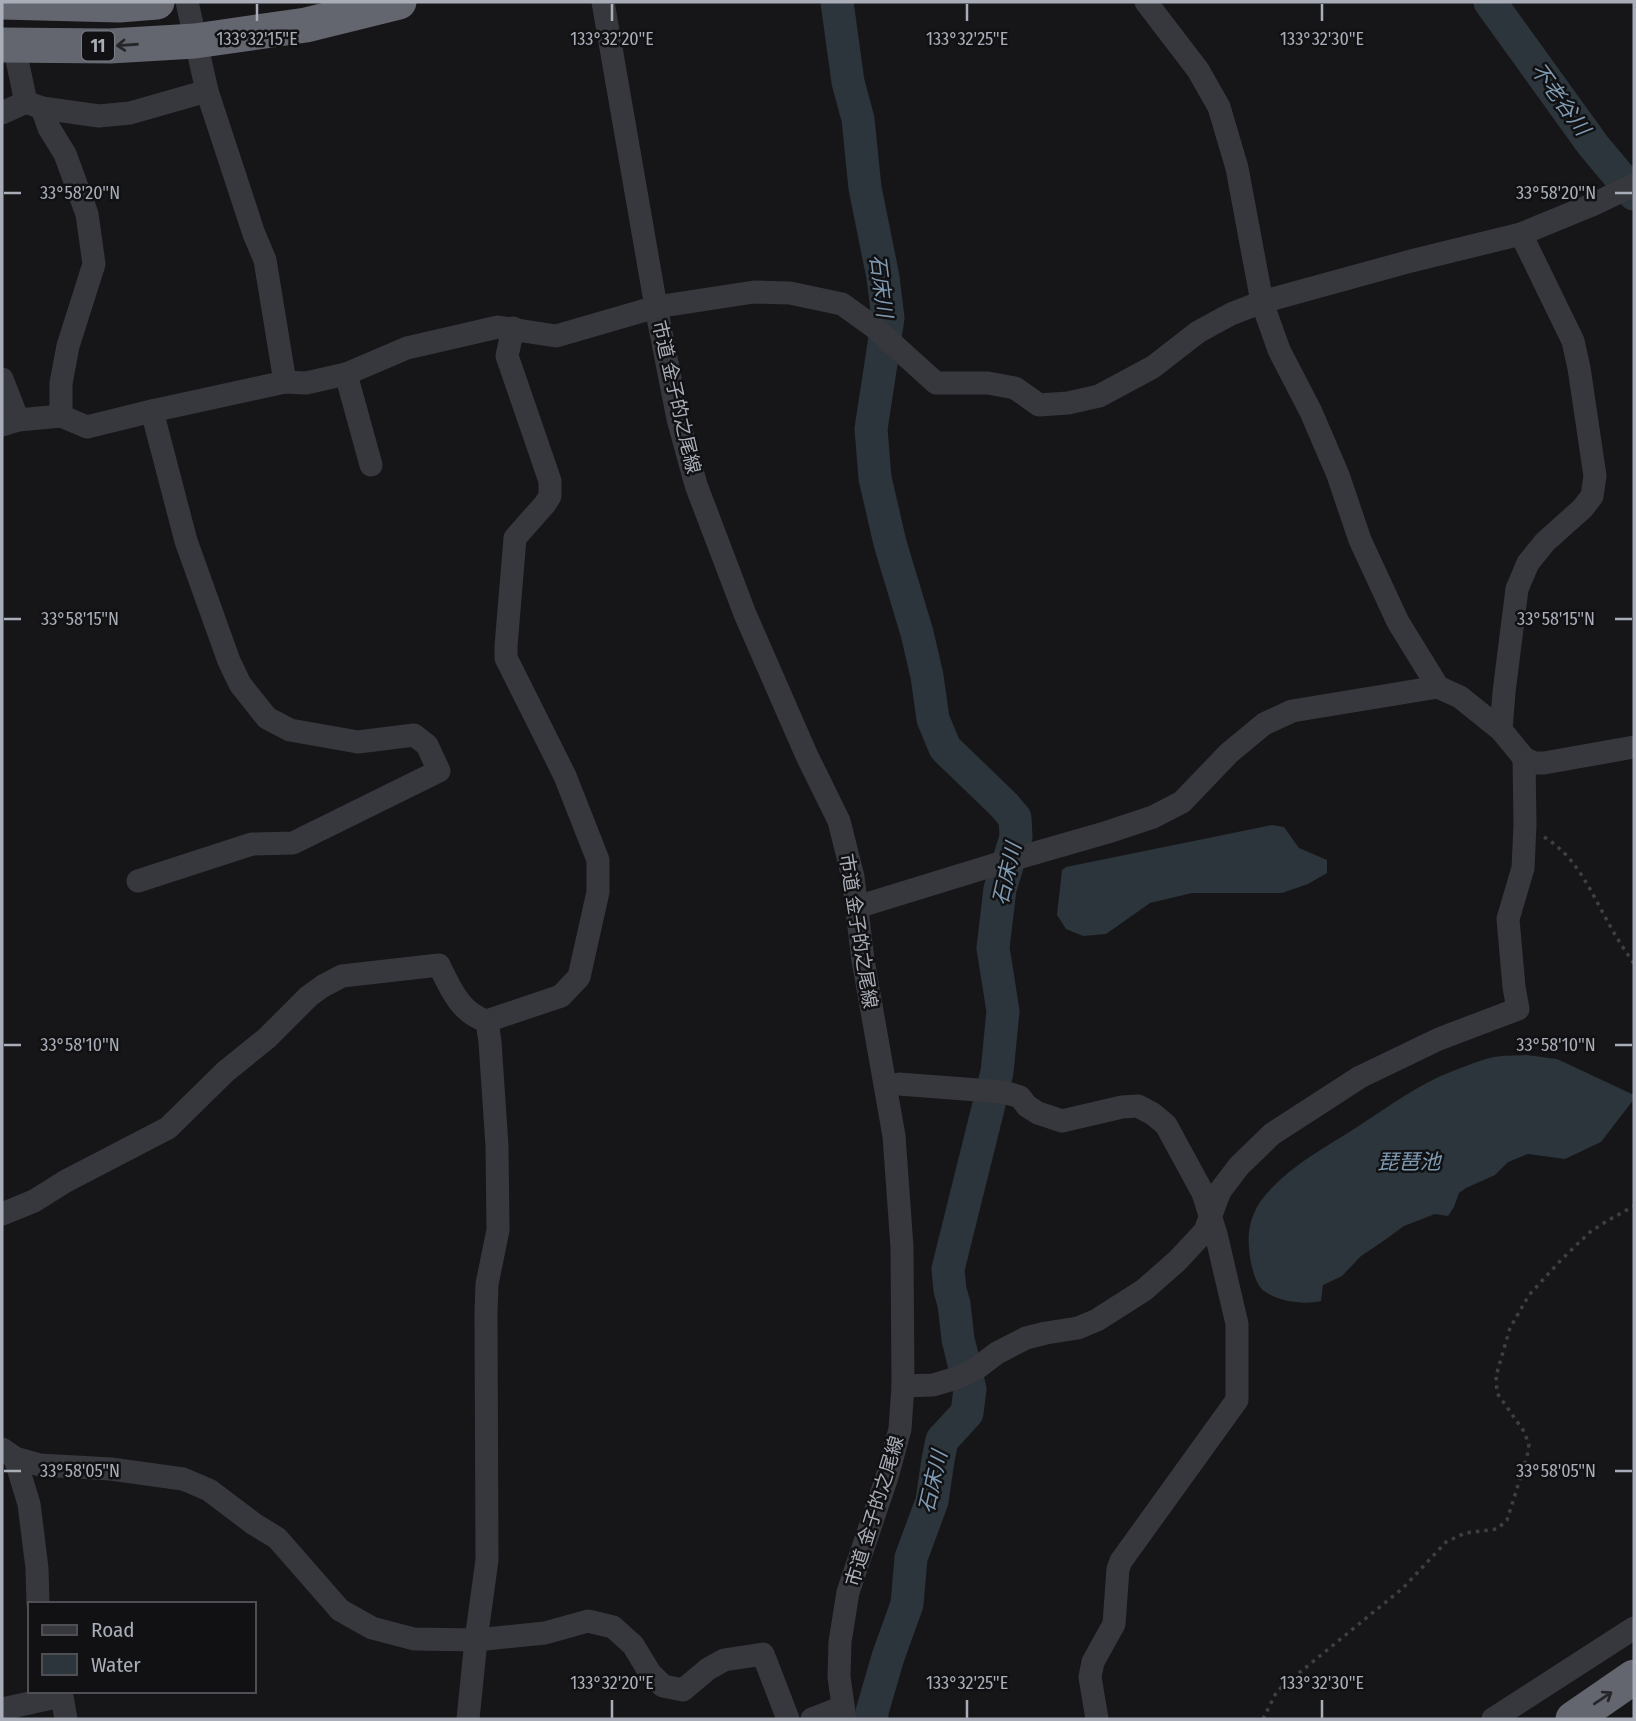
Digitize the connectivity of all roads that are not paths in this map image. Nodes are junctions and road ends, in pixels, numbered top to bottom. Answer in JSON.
{"nodes":[{"id":1,"x":13,"y":2,"type":"edge"},
{"id":2,"x":157,"y":2,"type":"edge"},
{"id":3,"x":187,"y":2,"type":"edge"},
{"id":4,"x":399,"y":2,"type":"edge"},
{"id":5,"x":604,"y":2,"type":"edge"},
{"id":6,"x":1146,"y":2,"type":"edge"},
{"id":7,"x":195,"y":41,"type":"junction"},
{"id":8,"x":8,"y":45,"type":"edge"},
{"id":9,"x":207,"y":91,"type":"junction"},
{"id":10,"x":34,"y":105,"type":"junction"},
{"id":11,"x":2,"y":113,"type":"edge"},
{"id":12,"x":1634,"y":185,"type":"edge"},
{"id":13,"x":1521,"y":233,"type":"junction"},
{"id":14,"x":1262,"y":302,"type":"junction"},
{"id":15,"x":656,"y":307,"type":"junction"},
{"id":16,"x":513,"y":328,"type":"junction"},
{"id":17,"x":346,"y":374,"type":"junction"},
{"id":18,"x":2,"y":379,"type":"edge"},
{"id":19,"x":285,"y":382,"type":"junction"},
{"id":20,"x":152,"y":411,"type":"junction"},
{"id":21,"x":61,"y":416,"type":"junction"},
{"id":22,"x":10,"y":423,"type":"edge"},
{"id":23,"x":371,"y":465,"type":"dead end"},
{"id":24,"x":1438,"y":687,"type":"junction"},
{"id":25,"x":1501,"y":730,"type":"junction"},
{"id":26,"x":1634,"y":747,"type":"edge"},
{"id":27,"x":1524,"y":758,"type":"junction"},
{"id":28,"x":138,"y":881,"type":"dead end"},
{"id":29,"x":857,"y":906,"type":"junction"},
{"id":30,"x":487,"y":1021,"type":"junction"},
{"id":31,"x":899,"y":1084,"type":"dead end"},
{"id":32,"x":2,"y":1214,"type":"edge"},
{"id":33,"x":1211,"y":1215,"type":"junction"},
{"id":34,"x":903,"y":1386,"type":"junction"},
{"id":35,"x":8,"y":1454,"type":"edge"},
{"id":36,"x":38,"y":1602,"type":"edge"},
{"id":37,"x":1634,"y":1628,"type":"edge"},
{"id":38,"x":476,"y":1640,"type":"junction"},
{"id":39,"x":1634,"y":1677,"type":"edge"},
{"id":40,"x":61,"y":1693,"type":"edge"},
{"id":41,"x":2,"y":1709,"type":"edge"},
{"id":42,"x":844,"y":1713,"type":"edge"},
{"id":43,"x":66,"y":1719,"type":"edge"},
{"id":44,"x":468,"y":1719,"type":"edge"},
{"id":45,"x":788,"y":1719,"type":"edge"},
{"id":46,"x":812,"y":1719,"type":"edge"},
{"id":47,"x":1097,"y":1719,"type":"edge"},
{"id":48,"x":1493,"y":1719,"type":"edge"},
{"id":49,"x":1573,"y":1719,"type":"edge"}],
"edges":[{"from":1,"to":2,"type":"highway","number":"11"},
{"from":3,"to":7,"type":"street"},
{"from":4,"to":7,"type":"highway","number":"11"},
{"from":5,"to":15,"type":"street","name":"市道 金子的之尾線"},
{"from":6,"to":14,"type":"street"},
{"from":7,"to":8,"type":"highway","number":"11","one_way":true},
{"from":7,"to":9,"type":"street"},
{"from":8,"to":10,"type":"street"},
{"from":9,"to":10,"type":"street"},
{"from":9,"to":19,"type":"street"},
{"from":10,"to":11,"type":"street"},
{"from":10,"to":21,"type":"street"},
{"from":12,"to":13,"type":"street"},
{"from":13,"to":14,"type":"street"},
{"from":13,"to":25,"type":"street"},
{"from":14,"to":15,"type":"street"},
{"from":14,"to":24,"type":"street"},
{"from":15,"to":16,"type":"street"},
{"from":15,"to":29,"type":"street","name":"市道 金子的之尾線"},
{"from":16,"to":17,"type":"street"},
{"from":16,"to":30,"type":"street"},
{"from":17,"to":19,"type":"street"},
{"from":17,"to":23,"type":"street"},
{"from":18,"to":22,"type":"street"},
{"from":19,"to":20,"type":"street"},
{"from":20,"to":21,"type":"street"},
{"from":20,"to":28,"type":"street"},
{"from":21,"to":22,"type":"street"},
{"from":24,"to":25,"type":"street"},
{"from":24,"to":29,"type":"street"},
{"from":25,"to":27,"type":"street"},
{"from":26,"to":27,"type":"street"},
{"from":27,"to":33,"type":"street"},
{"from":29,"to":34,"type":"street","name":"市道 金子的之尾線"},
{"from":30,"to":32,"type":"street"},
{"from":30,"to":38,"type":"street"},
{"from":31,"to":33,"type":"street"},
{"from":33,"to":34,"type":"street"},
{"from":33,"to":47,"type":"street"},
{"from":34,"to":42,"type":"street","name":"市道 金子的之尾線"},
{"from":35,"to":36,"type":"street"},
{"from":35,"to":38,"type":"street"},
{"from":37,"to":48,"type":"street"},
{"from":38,"to":44,"type":"street"},
{"from":38,"to":45,"type":"street"},
{"from":49,"to":39,"type":"highway","one_way":true},
{"from":40,"to":41,"type":"street"},
{"from":40,"to":43,"type":"street"},
{"from":42,"to":46,"type":"street"}]}
